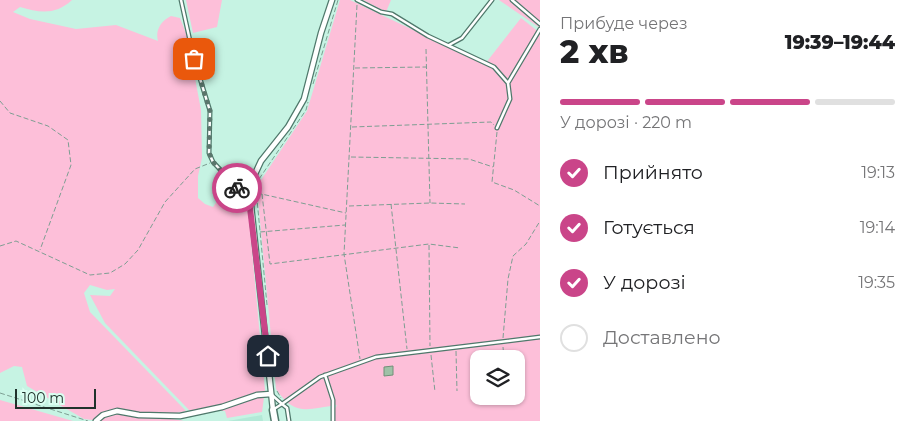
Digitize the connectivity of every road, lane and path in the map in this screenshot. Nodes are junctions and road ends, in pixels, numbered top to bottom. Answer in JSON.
{"nodes":[{"id":1,"x":181,"y":0,"type":"edge"},
{"id":2,"x":332,"y":0,"type":"edge"},
{"id":3,"x":338,"y":0,"type":"edge"},
{"id":4,"x":357,"y":0,"type":"edge"},
{"id":5,"x":492,"y":0,"type":"edge"},
{"id":6,"x":512,"y":0,"type":"edge"},
{"id":7,"x":540,"y":24,"type":"edge"},
{"id":8,"x":540,"y":29,"type":"edge"},
{"id":9,"x":449,"y":45,"type":"junction"},
{"id":10,"x":426,"y":49,"type":"dead end"},
{"id":11,"x":427,"y":67,"type":"junction"},
{"id":12,"x":354,"y":68,"type":"junction"},
{"id":13,"x":508,"y":83,"type":"junction"},
{"id":14,"x":311,"y":92,"type":"dead end"},
{"id":15,"x":0,"y":101,"type":"edge"},
{"id":16,"x":309,"y":101,"type":"dead end"},
{"id":17,"x":429,"y":122,"type":"junction"},
{"id":18,"x":351,"y":127,"type":"junction"},
{"id":19,"x":497,"y":128,"type":"junction"},
{"id":20,"x":350,"y":157,"type":"junction"},
{"id":21,"x":430,"y":159,"type":"junction"},
{"id":22,"x":213,"y":162,"type":"junction"},
{"id":23,"x":494,"y":168,"type":"junction"},
{"id":24,"x":256,"y":193,"type":"junction"},
{"id":25,"x":262,"y":194,"type":"junction"},
{"id":26,"x":249,"y":200,"type":"junction"},
{"id":27,"x":430,"y":203,"type":"junction"},
{"id":28,"x":392,"y":204,"type":"junction"},
{"id":29,"x":465,"y":204,"type":"dead end"},
{"id":30,"x":348,"y":206,"type":"junction"},
{"id":31,"x":540,"y":206,"type":"edge"},
{"id":32,"x":347,"y":213,"type":"junction"},
{"id":33,"x":540,"y":221,"type":"edge"},
{"id":34,"x":346,"y":225,"type":"junction"},
{"id":35,"x":266,"y":231,"type":"junction"},
{"id":36,"x":260,"y":232,"type":"junction"},
{"id":37,"x":429,"y":244,"type":"junction"},
{"id":38,"x":0,"y":246,"type":"edge"},
{"id":39,"x":397,"y":248,"type":"junction"},
{"id":40,"x":460,"y":248,"type":"dead end"},
{"id":41,"x":40,"y":250,"type":"junction"},
{"id":42,"x":344,"y":254,"type":"junction"},
{"id":43,"x":268,"y":310,"type":"dead end"},
{"id":44,"x":540,"y":337,"type":"edge"},
{"id":45,"x":502,"y":340,"type":"junction"},
{"id":46,"x":456,"y":348,"type":"junction"},
{"id":47,"x":430,"y":350,"type":"junction"},
{"id":48,"x":503,"y":350,"type":"edge"},
{"id":49,"x":408,"y":353,"type":"junction"},
{"id":50,"x":360,"y":362,"type":"junction"},
{"id":51,"x":325,"y":375,"type":"junction"},
{"id":52,"x":275,"y":389,"type":"dead end"},
{"id":53,"x":457,"y":391,"type":"dead end"},
{"id":54,"x":435,"y":392,"type":"dead end"},
{"id":55,"x":0,"y":393,"type":"edge"},
{"id":56,"x":271,"y":394,"type":"junction"},
{"id":57,"x":284,"y":403,"type":"junction"},
{"id":58,"x":273,"y":410,"type":"junction"},
{"id":59,"x":139,"y":415,"type":"junction"},
{"id":60,"x":88,"y":421,"type":"edge"},
{"id":61,"x":96,"y":421,"type":"edge"},
{"id":62,"x":140,"y":421,"type":"edge"},
{"id":63,"x":275,"y":421,"type":"edge"},
{"id":64,"x":289,"y":421,"type":"edge"},
{"id":65,"x":333,"y":421,"type":"edge"}],
"edges":[{"from":1,"to":22,"type":"lane"},
{"from":2,"to":26,"type":"street"},
{"from":3,"to":14,"type":"path"},
{"from":4,"to":9,"type":"lane"},
{"from":4,"to":12,"type":"path"},
{"from":5,"to":9,"type":"lane"},
{"from":6,"to":7,"type":"lane"},
{"from":8,"to":13,"type":"lane"},
{"from":9,"to":13,"type":"lane"},
{"from":10,"to":11,"type":"path"},
{"from":11,"to":12,"type":"path"},
{"from":11,"to":17,"type":"path"},
{"from":12,"to":18,"type":"path"},
{"from":13,"to":19,"type":"lane"},
{"from":15,"to":41,"type":"path"},
{"from":16,"to":24,"type":"path"},
{"from":17,"to":18,"type":"path"},
{"from":17,"to":19,"type":"path"},
{"from":17,"to":21,"type":"path"},
{"from":18,"to":20,"type":"path"},
{"from":19,"to":23,"type":"path"},
{"from":20,"to":21,"type":"path"},
{"from":20,"to":30,"type":"path"},
{"from":21,"to":23,"type":"path"},
{"from":21,"to":27,"type":"path"},
{"from":22,"to":26,"type":"lane"},
{"from":22,"to":41,"type":"path"},
{"from":23,"to":31,"type":"path"},
{"from":24,"to":25,"type":"path"},
{"from":24,"to":36,"type":"path"},
{"from":25,"to":32,"type":"path"},
{"from":25,"to":35,"type":"path"},
{"from":26,"to":56,"type":"street"},
{"from":27,"to":28,"type":"path"},
{"from":27,"to":29,"type":"path"},
{"from":28,"to":30,"type":"path"},
{"from":28,"to":39,"type":"path"},
{"from":30,"to":32,"type":"path"},
{"from":32,"to":34,"type":"path"},
{"from":33,"to":45,"type":"path"},
{"from":34,"to":35,"type":"path"},
{"from":34,"to":42,"type":"path"},
{"from":35,"to":36,"type":"path"},
{"from":35,"to":42,"type":"path"},
{"from":36,"to":43,"type":"path"},
{"from":37,"to":39,"type":"path"},
{"from":37,"to":40,"type":"path"},
{"from":37,"to":47,"type":"path"},
{"from":38,"to":41,"type":"path"},
{"from":39,"to":42,"type":"path"},
{"from":39,"to":49,"type":"path"},
{"from":42,"to":50,"type":"path"},
{"from":44,"to":45,"type":"lane"},
{"from":45,"to":46,"type":"lane"},
{"from":45,"to":48,"type":"path"},
{"from":46,"to":47,"type":"lane"},
{"from":46,"to":53,"type":"path"},
{"from":47,"to":49,"type":"lane"},
{"from":47,"to":54,"type":"path"},
{"from":49,"to":50,"type":"lane"},
{"from":50,"to":51,"type":"lane"},
{"from":51,"to":57,"type":"lane"},
{"from":51,"to":65,"type":"lane"},
{"from":52,"to":57,"type":"path"},
{"from":55,"to":60,"type":"path"},
{"from":56,"to":57,"type":"lane"},
{"from":56,"to":58,"type":"street"},
{"from":56,"to":59,"type":"street"},
{"from":57,"to":58,"type":"lane"},
{"from":57,"to":64,"type":"lane"},
{"from":58,"to":63,"type":"street"},
{"from":59,"to":61,"type":"street"},
{"from":59,"to":62,"type":"street"}]}
